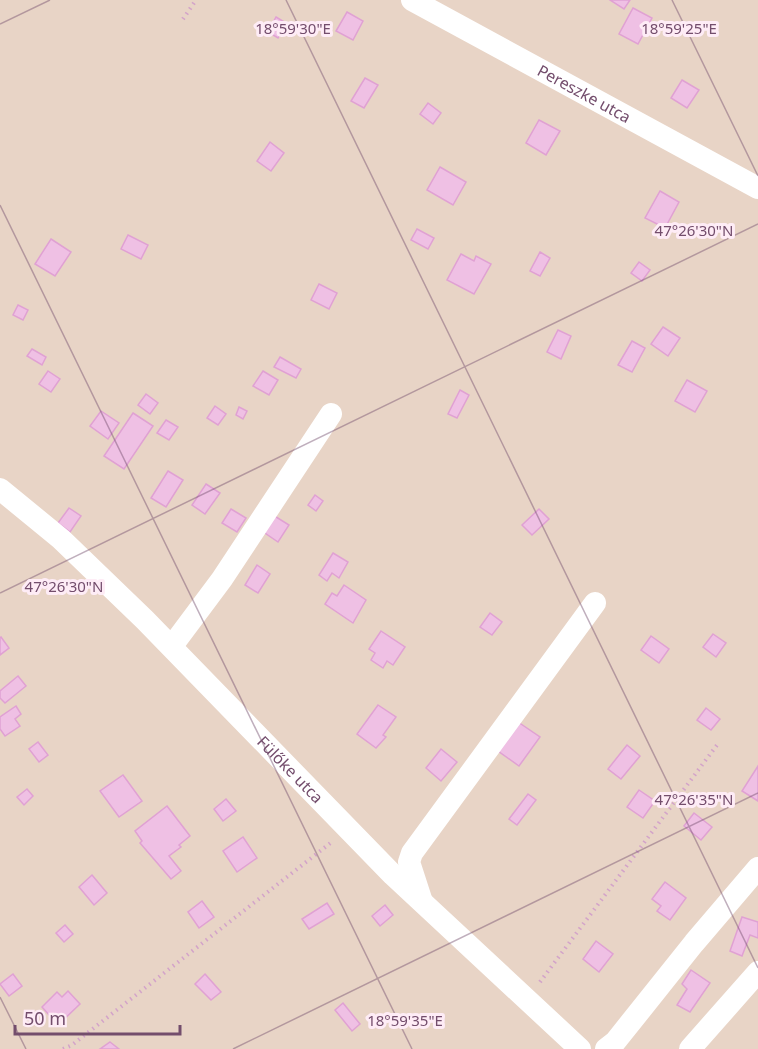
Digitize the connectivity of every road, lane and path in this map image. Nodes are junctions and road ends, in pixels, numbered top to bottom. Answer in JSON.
{"nodes":[{"id":1,"x":196,"y":0,"type":"edge"},
{"id":2,"x":412,"y":0,"type":"edge"},
{"id":3,"x":183,"y":19,"type":"dead end"},
{"id":4,"x":758,"y":188,"type":"edge"},
{"id":5,"x":331,"y":414,"type":"dead end"},
{"id":6,"x":0,"y":489,"type":"edge"},
{"id":7,"x":595,"y":603,"type":"dead end"},
{"id":8,"x":172,"y":645,"type":"junction"},
{"id":9,"x":717,"y":745,"type":"dead end"},
{"id":10,"x":346,"y":828,"type":"junction"},
{"id":11,"x":758,"y":868,"type":"edge"},
{"id":12,"x":422,"y":903,"type":"junction"},
{"id":13,"x":758,"y":972,"type":"edge"},
{"id":14,"x":527,"y":1000,"type":"junction"},
{"id":15,"x":63,"y":1049,"type":"edge"},
{"id":16,"x":579,"y":1049,"type":"edge"},
{"id":17,"x":606,"y":1049,"type":"edge"},
{"id":18,"x":690,"y":1049,"type":"edge"}],
"edges":[{"from":1,"to":3,"type":"path"},
{"from":2,"to":4,"type":"street","name":"Pereszke utca"},
{"from":5,"to":8,"type":"street"},
{"from":6,"to":8,"type":"street","name":"Fülőke utca"},
{"from":7,"to":12,"type":"street"},
{"from":8,"to":10,"type":"street","name":"Fülőke utca"},
{"from":9,"to":14,"type":"path"},
{"from":10,"to":12,"type":"street","name":"Fülőke utca"},
{"from":10,"to":15,"type":"path"},
{"from":11,"to":17,"type":"street"},
{"from":12,"to":14,"type":"street","name":"Fülőke utca"},
{"from":13,"to":18,"type":"street"},
{"from":14,"to":16,"type":"street","name":"Fülőke utca"}]}
